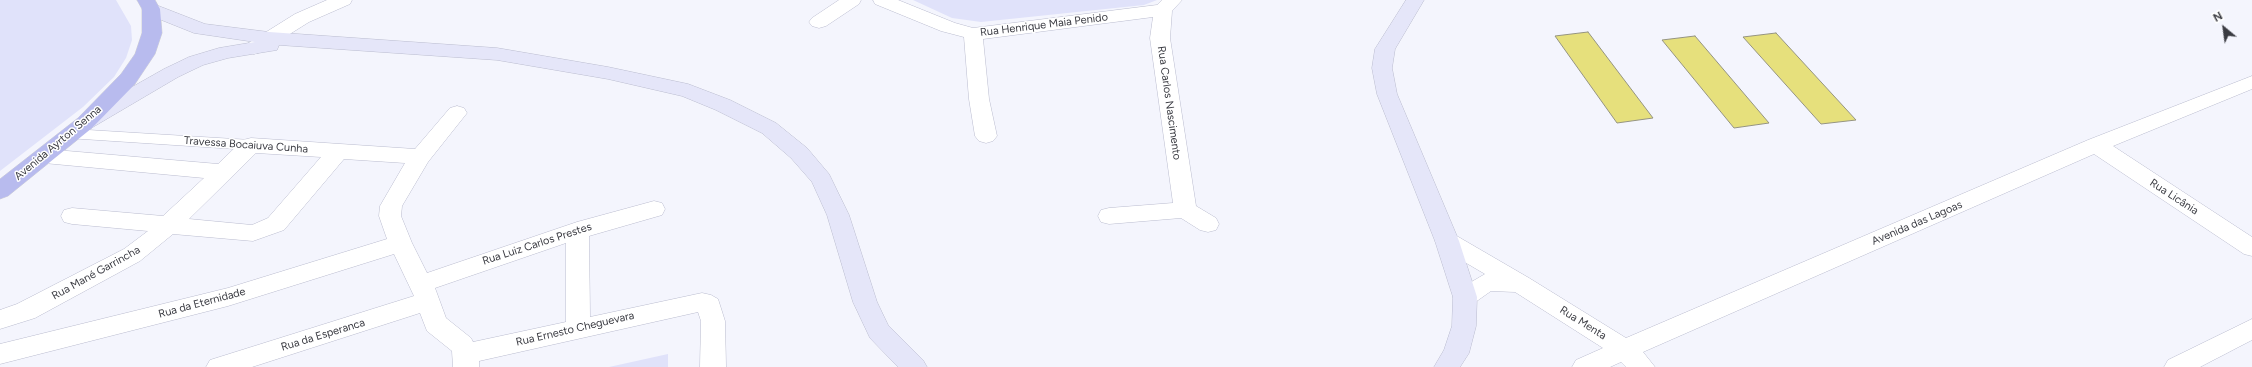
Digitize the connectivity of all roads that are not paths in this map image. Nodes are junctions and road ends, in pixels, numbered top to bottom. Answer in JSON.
{"nodes":[{"id":1,"x":343,"y":0,"type":"edge"},
{"id":2,"x":852,"y":0,"type":"edge"},
{"id":3,"x":882,"y":0,"type":"edge"},
{"id":4,"x":1415,"y":0,"type":"edge"},
{"id":5,"x":149,"y":5,"type":"edge"},
{"id":6,"x":1168,"y":5,"type":"edge"},
{"id":7,"x":819,"y":22,"type":"dead end"},
{"id":8,"x":973,"y":34,"type":"junction"},
{"id":9,"x":262,"y":43,"type":"junction"},
{"id":10,"x":2252,"y":82,"type":"edge"},
{"id":11,"x":457,"y":113,"type":"dead end"},
{"id":12,"x":78,"y":128,"type":"junction"},
{"id":13,"x":986,"y":136,"type":"dead end"},
{"id":14,"x":251,"y":145,"type":"junction"},
{"id":15,"x":2096,"y":145,"type":"junction"},
{"id":16,"x":339,"y":151,"type":"junction"},
{"id":17,"x":44,"y":156,"type":"junction"},
{"id":18,"x":420,"y":157,"type":"junction"},
{"id":19,"x":223,"y":172,"type":"junction"},
{"id":20,"x":0,"y":191,"type":"edge"},
{"id":21,"x":654,"y":209,"type":"dead end"},
{"id":22,"x":1185,"y":210,"type":"junction"},
{"id":23,"x":72,"y":216,"type":"dead end"},
{"id":24,"x":1109,"y":216,"type":"dead end"},
{"id":25,"x":1208,"y":224,"type":"dead end"},
{"id":26,"x":167,"y":225,"type":"junction"},
{"id":27,"x":577,"y":230,"type":"junction"},
{"id":28,"x":1447,"y":241,"type":"junction"},
{"id":29,"x":400,"y":243,"type":"junction"},
{"id":30,"x":2252,"y":248,"type":"edge"},
{"id":31,"x":1521,"y":284,"type":"junction"},
{"id":32,"x":424,"y":292,"type":"junction"},
{"id":33,"x":1465,"y":297,"type":"junction"},
{"id":34,"x":0,"y":320,"type":"edge"},
{"id":35,"x":578,"y":329,"type":"junction"},
{"id":36,"x":2252,"y":329,"type":"edge"},
{"id":37,"x":0,"y":354,"type":"edge"},
{"id":38,"x":1633,"y":358,"type":"edge"},
{"id":39,"x":466,"y":361,"type":"edge"},
{"id":40,"x":219,"y":367,"type":"edge"},
{"id":41,"x":713,"y":367,"type":"edge"},
{"id":42,"x":914,"y":367,"type":"edge"},
{"id":43,"x":1447,"y":367,"type":"edge"},
{"id":44,"x":1584,"y":367,"type":"edge"},
{"id":45,"x":2177,"y":367,"type":"edge"}],
"edges":[{"from":1,"to":9,"type":"street"},
{"from":2,"to":7,"type":"street"},
{"from":3,"to":8,"type":"street","name":"Rua Henrique Maia Penido"},
{"from":4,"to":28,"type":"main road"},
{"from":5,"to":9,"type":"main road"},
{"from":5,"to":12,"type":"highway","name":"Avenida Ayrton Senna"},
{"from":6,"to":8,"type":"street","name":"Rua Henrique Maia Penido"},
{"from":6,"to":22,"type":"street","name":"Rua Carlos Nascimento"},
{"from":8,"to":13,"type":"street"},
{"from":9,"to":12,"type":"main road"},
{"from":9,"to":42,"type":"main road"},
{"from":10,"to":15,"type":"street","name":"Avenida das Lagoas"},
{"from":11,"to":18,"type":"street"},
{"from":12,"to":14,"type":"street","name":"Travessa Bocaiuva Cunha"},
{"from":12,"to":17,"type":"highway","name":"Avenida Ayrton Senna"},
{"from":14,"to":16,"type":"street","name":"Travessa Bocaiuva Cunha"},
{"from":14,"to":19,"type":"street","name":"Rua Mané Garrincha"},
{"from":15,"to":30,"type":"street","name":"Rua Licânia"},
{"from":15,"to":38,"type":"street","name":"Avenida das Lagoas"},
{"from":16,"to":18,"type":"street","name":"Travessa Bocaiuva Cunha"},
{"from":16,"to":26,"type":"street"},
{"from":17,"to":19,"type":"street"},
{"from":17,"to":20,"type":"highway","name":"Avenida Ayrton Senna"},
{"from":18,"to":29,"type":"street"},
{"from":19,"to":26,"type":"street","name":"Rua Mané Garrincha"},
{"from":21,"to":27,"type":"street","name":"Rua Luiz Carlos Prestes"},
{"from":22,"to":24,"type":"street"},
{"from":22,"to":25,"type":"street"},
{"from":23,"to":26,"type":"street"},
{"from":26,"to":34,"type":"street","name":"Rua Mané Garrincha"},
{"from":27,"to":32,"type":"street","name":"Rua Luiz Carlos Prestes"},
{"from":27,"to":35,"type":"street"},
{"from":28,"to":31,"type":"street","name":"Rua Menta"},
{"from":28,"to":33,"type":"main road"},
{"from":29,"to":32,"type":"street"},
{"from":29,"to":37,"type":"street","name":"Rua da Eternidade"},
{"from":31,"to":33,"type":"street","name":"Rua Menta"},
{"from":31,"to":38,"type":"street","name":"Rua Menta"},
{"from":32,"to":39,"type":"street"},
{"from":32,"to":40,"type":"street","name":"Rua da Esperanca"},
{"from":33,"to":43,"type":"main road"},
{"from":35,"to":39,"type":"street","name":"Rua Ernesto Cheguevara"},
{"from":35,"to":41,"type":"street","name":"Rua Ernesto Cheguevara"},
{"from":36,"to":45,"type":"street"},
{"from":38,"to":44,"type":"street","name":"Avenida das Lagoas"}]}
